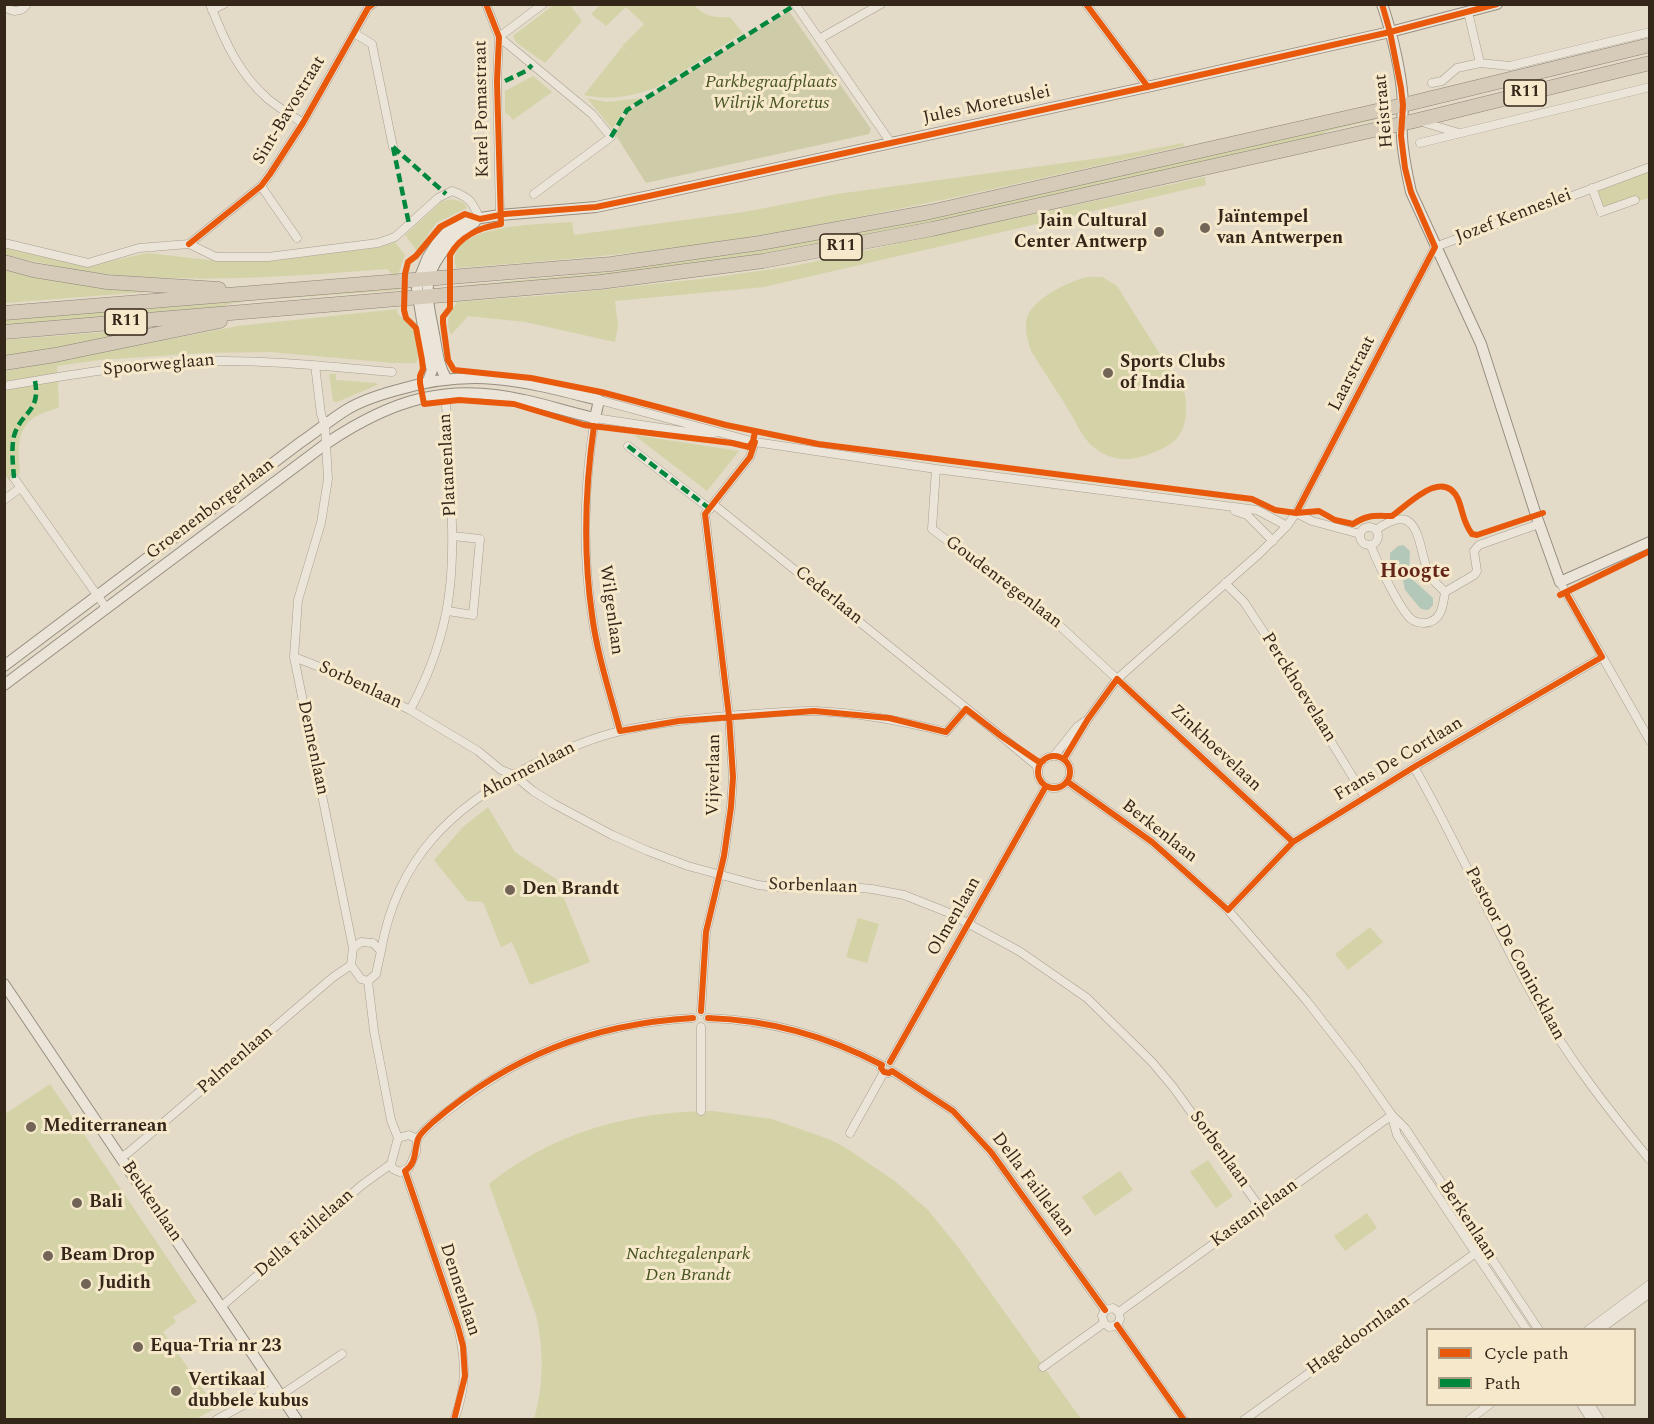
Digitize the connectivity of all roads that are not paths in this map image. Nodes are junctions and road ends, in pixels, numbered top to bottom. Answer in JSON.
{"nodes":[{"id":1,"x":27,"y":4,"type":"edge"},
{"id":2,"x":224,"y":4,"type":"edge"},
{"id":3,"x":486,"y":4,"type":"edge"},
{"id":4,"x":543,"y":4,"type":"edge"},
{"id":5,"x":795,"y":4,"type":"edge"},
{"id":6,"x":881,"y":4,"type":"edge"},
{"id":7,"x":1086,"y":4,"type":"edge"},
{"id":8,"x":1382,"y":4,"type":"edge"},
{"id":9,"x":1497,"y":4,"type":"edge"},
{"id":10,"x":4,"y":5,"type":"edge"},
{"id":11,"x":370,"y":6,"type":"edge"},
{"id":12,"x":211,"y":7,"type":"edge"},
{"id":13,"x":1468,"y":12,"type":"junction"},
{"id":14,"x":1390,"y":32,"type":"junction"},
{"id":15,"x":1650,"y":32,"type":"edge"},
{"id":16,"x":354,"y":33,"type":"junction"},
{"id":17,"x":499,"y":37,"type":"junction"},
{"id":18,"x":819,"y":39,"type":"junction"},
{"id":19,"x":1650,"y":45,"type":"edge"},
{"id":20,"x":1480,"y":63,"type":"junction"},
{"id":21,"x":1650,"y":63,"type":"edge"},
{"id":22,"x":1432,"y":83,"type":"dead end"},
{"id":23,"x":1148,"y":87,"type":"junction"},
{"id":24,"x":1650,"y":87,"type":"edge"},
{"id":25,"x":1403,"y":105,"type":"junction"},
{"id":26,"x":1408,"y":122,"type":"junction"},
{"id":27,"x":303,"y":123,"type":"junction"},
{"id":28,"x":1460,"y":133,"type":"junction"},
{"id":29,"x":891,"y":142,"type":"junction"},
{"id":30,"x":1420,"y":143,"type":"dead end"},
{"id":31,"x":393,"y":147,"type":"dead end"},
{"id":32,"x":1650,"y":167,"type":"edge"},
{"id":33,"x":261,"y":186,"type":"junction"},
{"id":34,"x":1592,"y":188,"type":"junction"},
{"id":35,"x":534,"y":194,"type":"dead end"},
{"id":36,"x":1635,"y":200,"type":"dead end"},
{"id":37,"x":500,"y":214,"type":"junction"},
{"id":38,"x":480,"y":219,"type":"junction"},
{"id":39,"x":297,"y":238,"type":"dead end"},
{"id":40,"x":4,"y":243,"type":"edge"},
{"id":41,"x":189,"y":244,"type":"junction"},
{"id":42,"x":1435,"y":247,"type":"junction"},
{"id":43,"x":4,"y":262,"type":"edge"},
{"id":44,"x":424,"y":279,"type":"junction"},
{"id":45,"x":246,"y":292,"type":"junction"},
{"id":46,"x":423,"y":297,"type":"junction"},
{"id":47,"x":247,"y":312,"type":"junction"},
{"id":48,"x":4,"y":313,"type":"edge"},
{"id":49,"x":4,"y":332,"type":"edge"},
{"id":50,"x":4,"y":363,"type":"edge"},
{"id":51,"x":315,"y":365,"type":"junction"},
{"id":52,"x":392,"y":372,"type":"dead end"},
{"id":53,"x":446,"y":378,"type":"junction"},
{"id":54,"x":428,"y":381,"type":"junction"},
{"id":55,"x":4,"y":386,"type":"edge"},
{"id":56,"x":445,"y":394,"type":"junction"},
{"id":57,"x":599,"y":400,"type":"junction"},
{"id":58,"x":595,"y":418,"type":"junction"},
{"id":59,"x":325,"y":426,"type":"junction"},
{"id":60,"x":719,"y":433,"type":"junction"},
{"id":61,"x":755,"y":442,"type":"junction"},
{"id":62,"x":327,"y":443,"type":"junction"},
{"id":63,"x":628,"y":446,"type":"dead end"},
{"id":64,"x":936,"y":469,"type":"junction"},
{"id":65,"x":14,"y":478,"type":"dead end"},
{"id":66,"x":20,"y":488,"type":"junction"},
{"id":67,"x":4,"y":500,"type":"edge"},
{"id":68,"x":1219,"y":505,"type":"junction"},
{"id":69,"x":711,"y":506,"type":"junction"},
{"id":70,"x":1296,"y":513,"type":"junction"},
{"id":71,"x":1539,"y":524,"type":"junction"},
{"id":72,"x":1287,"y":526,"type":"junction"},
{"id":73,"x":1376,"y":530,"type":"junction"},
{"id":74,"x":1360,"y":534,"type":"junction"},
{"id":75,"x":453,"y":536,"type":"junction"},
{"id":76,"x":1273,"y":541,"type":"junction"},
{"id":77,"x":1650,"y":542,"type":"edge"},
{"id":78,"x":1371,"y":546,"type":"junction"},
{"id":79,"x":1560,"y":582,"type":"junction"},
{"id":80,"x":1226,"y":583,"type":"junction"},
{"id":81,"x":1445,"y":592,"type":"junction"},
{"id":82,"x":98,"y":596,"type":"junction"},
{"id":83,"x":107,"y":609,"type":"junction"},
{"id":84,"x":448,"y":611,"type":"junction"},
{"id":85,"x":294,"y":657,"type":"junction"},
{"id":86,"x":1602,"y":657,"type":"junction"},
{"id":87,"x":4,"y":666,"type":"edge"},
{"id":88,"x":1118,"y":679,"type":"junction"},
{"id":89,"x":4,"y":685,"type":"edge"},
{"id":90,"x":966,"y":708,"type":"junction"},
{"id":91,"x":410,"y":710,"type":"junction"},
{"id":92,"x":729,"y":716,"type":"junction"},
{"id":93,"x":1088,"y":720,"type":"junction"},
{"id":94,"x":620,"y":731,"type":"junction"},
{"id":95,"x":1001,"y":736,"type":"junction"},
{"id":96,"x":1650,"y":741,"type":"edge"},
{"id":97,"x":1054,"y":756,"type":"junction"},
{"id":98,"x":1064,"y":759,"type":"junction"},
{"id":99,"x":1043,"y":761,"type":"junction"},
{"id":100,"x":1414,"y":767,"type":"junction"},
{"id":101,"x":1038,"y":772,"type":"junction"},
{"id":102,"x":514,"y":775,"type":"junction"},
{"id":103,"x":1068,"y":782,"type":"junction"},
{"id":104,"x":1046,"y":786,"type":"junction"},
{"id":105,"x":1365,"y":797,"type":"junction"},
{"id":106,"x":1293,"y":842,"type":"junction"},
{"id":107,"x":719,"y":875,"type":"junction"},
{"id":108,"x":1228,"y":910,"type":"junction"},
{"id":109,"x":969,"y":923,"type":"junction"},
{"id":110,"x":353,"y":948,"type":"junction"},
{"id":111,"x":381,"y":951,"type":"junction"},
{"id":112,"x":351,"y":965,"type":"junction"},
{"id":113,"x":368,"y":981,"type":"junction"},
{"id":114,"x":4,"y":984,"type":"edge"},
{"id":115,"x":701,"y":1011,"type":"junction"},
{"id":116,"x":693,"y":1018,"type":"junction"},
{"id":117,"x":708,"y":1018,"type":"junction"},
{"id":118,"x":700,"y":1027,"type":"junction"},
{"id":119,"x":887,"y":1067,"type":"junction"},
{"id":120,"x":700,"y":1111,"type":"dead end"},
{"id":121,"x":1392,"y":1115,"type":"junction"},
{"id":122,"x":850,"y":1133,"type":"dead end"},
{"id":123,"x":398,"y":1138,"type":"junction"},
{"id":124,"x":417,"y":1139,"type":"junction"},
{"id":125,"x":121,"y":1157,"type":"junction"},
{"id":126,"x":1650,"y":1160,"type":"edge"},
{"id":127,"x":391,"y":1164,"type":"junction"},
{"id":128,"x":405,"y":1171,"type":"junction"},
{"id":129,"x":1261,"y":1209,"type":"junction"},
{"id":130,"x":1484,"y":1247,"type":"junction"},
{"id":131,"x":1475,"y":1253,"type":"junction"},
{"id":132,"x":1650,"y":1284,"type":"edge"},
{"id":133,"x":1650,"y":1293,"type":"edge"},
{"id":134,"x":225,"y":1303,"type":"junction"},
{"id":135,"x":1105,"y":1310,"type":"junction"},
{"id":136,"x":1119,"y":1312,"type":"junction"},
{"id":137,"x":1104,"y":1323,"type":"junction"},
{"id":138,"x":1117,"y":1325,"type":"junction"},
{"id":139,"x":1526,"y":1328,"type":"edge"},
{"id":140,"x":1538,"y":1328,"type":"edge"},
{"id":141,"x":1589,"y":1328,"type":"edge"},
{"id":142,"x":1600,"y":1328,"type":"edge"},
{"id":143,"x":342,"y":1354,"type":"dead end"},
{"id":144,"x":1043,"y":1367,"type":"dead end"},
{"id":145,"x":278,"y":1391,"type":"junction"},
{"id":146,"x":1487,"y":1406,"type":"edge"},
{"id":147,"x":1582,"y":1406,"type":"edge"},
{"id":148,"x":1591,"y":1406,"type":"edge"},
{"id":149,"x":216,"y":1419,"type":"edge"},
{"id":150,"x":297,"y":1419,"type":"edge"},
{"id":151,"x":454,"y":1419,"type":"edge"},
{"id":152,"x":1184,"y":1419,"type":"edge"},
{"id":153,"x":1244,"y":1419,"type":"edge"},
{"id":154,"x":1469,"y":1419,"type":"edge"},
{"id":155,"x":1591,"y":1419,"type":"edge"},
{"id":156,"x":1600,"y":1419,"type":"edge"}],
"edges":[{"from":1,"to":10,"type":"street"},
{"from":2,"to":12,"type":"street"},
{"from":3,"to":17,"type":"street","name":"Karel Pomastraat"},
{"from":4,"to":17,"type":"street"},
{"from":5,"to":18,"type":"street"},
{"from":6,"to":18,"type":"street"},
{"from":7,"to":23,"type":"street"},
{"from":8,"to":14,"type":"street","name":"Heistraat"},
{"from":9,"to":13,"type":"street","name":"Jules Moretuslei"},
{"from":11,"to":16,"type":"street","name":"Sint-Bavostraat"},
{"from":12,"to":27,"type":"street"},
{"from":13,"to":14,"type":"street","name":"Jules Moretuslei"},
{"from":13,"to":20,"type":"street"},
{"from":14,"to":23,"type":"street","name":"Jules Moretuslei"},
{"from":14,"to":25,"type":"street","name":"Heistraat"},
{"from":15,"to":20,"type":"street"},
{"from":16,"to":27,"type":"street","name":"Sint-Bavostraat"},
{"from":16,"to":31,"type":"street"},
{"from":17,"to":35,"type":"street"},
{"from":17,"to":37,"type":"street","name":"Karel Pomastraat"},
{"from":18,"to":29,"type":"street"},
{"from":19,"to":25,"type":"highway","number":"R11"},
{"from":20,"to":22,"type":"street"},
{"from":21,"to":26,"type":"highway","number":"R11"},
{"from":23,"to":29,"type":"street","name":"Jules Moretuslei"},
{"from":24,"to":28,"type":"street"},
{"from":25,"to":26,"type":"street","name":"Heistraat"},
{"from":25,"to":44,"type":"highway","number":"R11"},
{"from":26,"to":28,"type":"street"},
{"from":26,"to":42,"type":"street","name":"Heistraat"},
{"from":26,"to":46,"type":"highway","number":"R11"},
{"from":27,"to":33,"type":"street","name":"Sint-Bavostraat"},
{"from":28,"to":30,"type":"street"},
{"from":29,"to":37,"type":"street","name":"Jules Moretuslei"},
{"from":32,"to":34,"type":"street","name":"Jozef Kenneslei"},
{"from":33,"to":39,"type":"street"},
{"from":33,"to":41,"type":"street","name":"Sint-Bavostraat"},
{"from":34,"to":36,"type":"street"},
{"from":34,"to":42,"type":"street","name":"Jozef Kenneslei"},
{"from":37,"to":38,"type":"street","name":"Jules Moretuslei"},
{"from":38,"to":41,"type":"street"},
{"from":38,"to":44,"type":"street","name":"Jules Moretuslei"},
{"from":40,"to":41,"type":"street"},
{"from":42,"to":70,"type":"street","name":"Laarstraat"},
{"from":42,"to":71,"type":"street","name":"Heistraat"},
{"from":43,"to":45,"type":"highway"},
{"from":44,"to":45,"type":"highway","number":"R11"},
{"from":44,"to":46,"type":"street","name":"Jules Moretuslei"},
{"from":45,"to":48,"type":"highway","number":"R11"},
{"from":46,"to":47,"type":"highway","number":"R11"},
{"from":46,"to":53,"type":"street","name":"Jules Moretuslei"},
{"from":46,"to":54,"type":"street","name":"Jules Moretuslei"},
{"from":47,"to":49,"type":"highway","number":"R11"},
{"from":47,"to":50,"type":"highway"},
{"from":51,"to":52,"type":"street","name":"Spoorweglaan"},
{"from":51,"to":55,"type":"street","name":"Spoorweglaan"},
{"from":51,"to":59,"type":"street"},
{"from":53,"to":54,"type":"street","name":"Groenenborgerlaan"},
{"from":53,"to":57,"type":"street","name":"Groenenborgerlaan"},
{"from":54,"to":59,"type":"street","name":"Groenenborgerlaan"},
{"from":56,"to":58,"type":"street","name":"Groenenborgerlaan"},
{"from":56,"to":62,"type":"street","name":"Groenenborgerlaan"},
{"from":56,"to":75,"type":"street","name":"Platanenlaan"},
{"from":57,"to":58,"type":"street","name":"Wilgenlaan"},
{"from":57,"to":60,"type":"street"},
{"from":58,"to":60,"type":"street"},
{"from":58,"to":94,"type":"street","name":"Wilgenlaan"},
{"from":59,"to":62,"type":"street"},
{"from":59,"to":82,"type":"street","name":"Groenenborgerlaan"},
{"from":60,"to":61,"type":"street"},
{"from":61,"to":64,"type":"street"},
{"from":61,"to":69,"type":"street"},
{"from":62,"to":83,"type":"street","name":"Groenenborgerlaan"},
{"from":62,"to":85,"type":"street","name":"Dennenlaan"},
{"from":63,"to":69,"type":"street"},
{"from":64,"to":68,"type":"street"},
{"from":64,"to":88,"type":"street","name":"Goudenregenlaan"},
{"from":65,"to":66,"type":"street"},
{"from":66,"to":67,"type":"street"},
{"from":66,"to":82,"type":"street"},
{"from":68,"to":72,"type":"street"},
{"from":68,"to":76,"type":"street"},
{"from":69,"to":90,"type":"street","name":"Cederlaan"},
{"from":69,"to":92,"type":"street","name":"Vijverlaan"},
{"from":70,"to":72,"type":"street","name":"Laarstraat"},
{"from":70,"to":74,"type":"street"},
{"from":71,"to":79,"type":"street","name":"Heistraat"},
{"from":71,"to":81,"type":"street"},
{"from":72,"to":76,"type":"street","name":"Laarstraat"},
{"from":73,"to":74,"type":"street"},
{"from":73,"to":78,"type":"street"},
{"from":73,"to":81,"type":"street"},
{"from":74,"to":78,"type":"street"},
{"from":75,"to":84,"type":"street","name":"Platanenlaan"},
{"from":75,"to":84,"type":"street","name":"Platanenlaan"},
{"from":76,"to":80,"type":"street","name":"Laarstraat"},
{"from":77,"to":79,"type":"street"},
{"from":78,"to":81,"type":"street"},
{"from":79,"to":86,"type":"street","name":"Heistraat"},
{"from":80,"to":88,"type":"street","name":"Laarstraat"},
{"from":80,"to":105,"type":"street","name":"Perckhoevelaan"},
{"from":82,"to":83,"type":"street"},
{"from":82,"to":87,"type":"street","name":"Groenenborgerlaan"},
{"from":83,"to":89,"type":"street","name":"Groenenborgerlaan"},
{"from":84,"to":91,"type":"street","name":"Platanenlaan"},
{"from":85,"to":91,"type":"street","name":"Sorbenlaan"},
{"from":85,"to":110,"type":"street","name":"Dennenlaan"},
{"from":86,"to":96,"type":"street","name":"Heistraat"},
{"from":86,"to":100,"type":"street","name":"Frans De Cortlaan"},
{"from":88,"to":93,"type":"street","name":"Laarstraat"},
{"from":88,"to":106,"type":"street","name":"Zinkhoevelaan"},
{"from":90,"to":92,"type":"street","name":"Ahornenlaan"},
{"from":90,"to":95,"type":"street","name":"Cederlaan"},
{"from":91,"to":102,"type":"street","name":"Sorbenlaan"},
{"from":92,"to":94,"type":"street","name":"Ahornenlaan"},
{"from":92,"to":107,"type":"street","name":"Vijverlaan"},
{"from":93,"to":97,"type":"street","name":"Laarstraat"},
{"from":93,"to":98,"type":"street","name":"Laarstraat"},
{"from":94,"to":102,"type":"street","name":"Ahornenlaan"},
{"from":95,"to":99,"type":"street","name":"Cederlaan"},
{"from":95,"to":101,"type":"street","name":"Cederlaan"},
{"from":97,"to":98,"type":"street"},
{"from":97,"to":99,"type":"street"},
{"from":98,"to":103,"type":"street"},
{"from":99,"to":101,"type":"street"},
{"from":100,"to":105,"type":"street","name":"Frans De Cortlaan"},
{"from":100,"to":126,"type":"street","name":"Pastoor De Conincklaan"},
{"from":101,"to":104,"type":"street"},
{"from":102,"to":107,"type":"street","name":"Sorbenlaan"},
{"from":102,"to":111,"type":"street","name":"Ahornenlaan"},
{"from":103,"to":104,"type":"street"},
{"from":103,"to":108,"type":"street","name":"Berkenlaan"},
{"from":104,"to":109,"type":"street","name":"Olmenlaan"},
{"from":105,"to":106,"type":"street","name":"Frans De Cortlaan"},
{"from":106,"to":108,"type":"street","name":"Frans De Cortlaan"},
{"from":107,"to":109,"type":"street","name":"Sorbenlaan"},
{"from":107,"to":115,"type":"street","name":"Vijverlaan"},
{"from":108,"to":121,"type":"street","name":"Berkenlaan"},
{"from":109,"to":119,"type":"street","name":"Olmenlaan"},
{"from":109,"to":129,"type":"street","name":"Sorbenlaan"},
{"from":110,"to":111,"type":"street"},
{"from":110,"to":112,"type":"street","name":"Dennenlaan"},
{"from":111,"to":113,"type":"street"},
{"from":112,"to":113,"type":"street"},
{"from":112,"to":125,"type":"street","name":"Palmenlaan"},
{"from":113,"to":123,"type":"street"},
{"from":114,"to":125,"type":"street","name":"Beukenlaan"},
{"from":115,"to":116,"type":"street"},
{"from":115,"to":117,"type":"street"},
{"from":116,"to":118,"type":"street"},
{"from":116,"to":124,"type":"street"},
{"from":117,"to":118,"type":"street"},
{"from":117,"to":119,"type":"street","name":"Della Faillelaan"},
{"from":118,"to":120,"type":"street"},
{"from":119,"to":122,"type":"street","name":"Olmenlaan"},
{"from":119,"to":135,"type":"street","name":"Della Faillelaan"},
{"from":121,"to":129,"type":"street","name":"Kastanjelaan"},
{"from":121,"to":130,"type":"street","name":"Berkenlaan"},
{"from":121,"to":131,"type":"street","name":"Berkenlaan"},
{"from":123,"to":124,"type":"street"},
{"from":123,"to":127,"type":"street"},
{"from":124,"to":128,"type":"street"},
{"from":125,"to":134,"type":"street","name":"Beukenlaan"},
{"from":127,"to":128,"type":"street"},
{"from":127,"to":134,"type":"street","name":"Della Faillelaan"},
{"from":128,"to":151,"type":"street","name":"Dennenlaan"},
{"from":129,"to":136,"type":"street","name":"Kastanjelaan"},
{"from":130,"to":131,"type":"street","name":"Hagedoornlaan"},
{"from":130,"to":140,"type":"street","name":"Berkenlaan"},
{"from":131,"to":139,"type":"street","name":"Berkenlaan"},
{"from":131,"to":153,"type":"street","name":"Hagedoornlaan"},
{"from":132,"to":141,"type":"street"},
{"from":133,"to":142,"type":"street"},
{"from":134,"to":145,"type":"street","name":"Beukenlaan"},
{"from":135,"to":136,"type":"street"},
{"from":135,"to":137,"type":"street"},
{"from":136,"to":138,"type":"street"},
{"from":137,"to":138,"type":"street"},
{"from":137,"to":144,"type":"street"},
{"from":138,"to":152,"type":"street"},
{"from":143,"to":145,"type":"street"},
{"from":145,"to":149,"type":"street"},
{"from":145,"to":150,"type":"street","name":"Beukenlaan"},
{"from":146,"to":154,"type":"street"},
{"from":147,"to":155,"type":"street"},
{"from":148,"to":156,"type":"street"}]}
